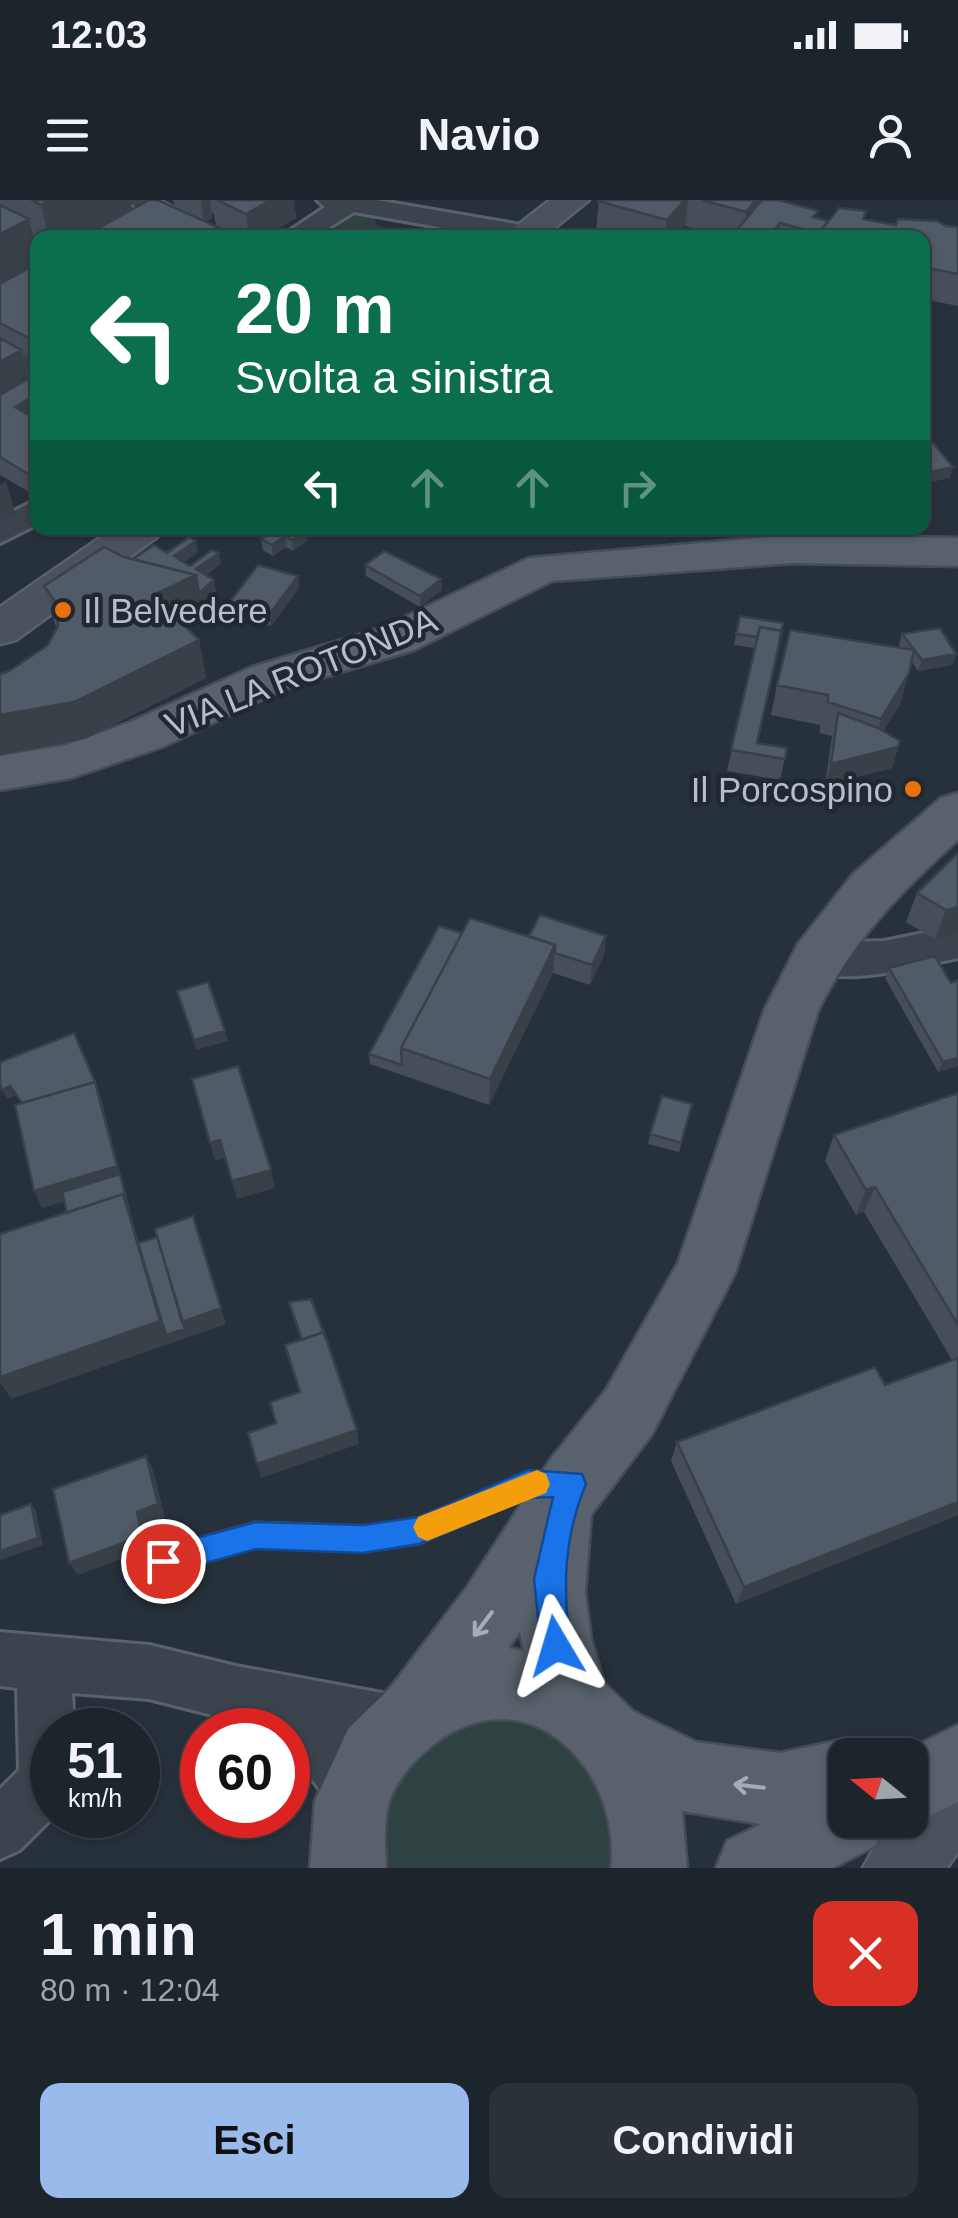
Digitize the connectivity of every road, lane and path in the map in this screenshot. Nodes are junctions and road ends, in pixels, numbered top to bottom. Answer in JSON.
{"nodes":[{"id":1,"x":572,"y":200,"type":"edge"},
{"id":2,"x":345,"y":202,"type":"edge"},
{"id":3,"x":155,"y":203,"type":"edge"},
{"id":4,"x":122,"y":228,"type":"edge"},
{"id":5,"x":203,"y":230,"type":"edge"},
{"id":6,"x":304,"y":230,"type":"edge"},
{"id":7,"x":498,"y":230,"type":"edge"},
{"id":8,"x":538,"y":230,"type":"edge"},
{"id":9,"x":0,"y":351,"type":"edge"},
{"id":10,"x":30,"y":381,"type":"edge"},
{"id":11,"x":29,"y":503,"type":"edge"},
{"id":12,"x":0,"y":533,"type":"edge"},
{"id":13,"x":133,"y":535,"type":"edge"},
{"id":14,"x":958,"y":552,"type":"edge"},
{"id":15,"x":100,"y":561,"type":"junction"},
{"id":16,"x":0,"y":607,"type":"edge"},
{"id":17,"x":0,"y":630,"type":"edge"},
{"id":18,"x":0,"y":773,"type":"edge"},
{"id":19,"x":958,"y":811,"type":"edge"},
{"id":20,"x":958,"y":942,"type":"edge"},
{"id":21,"x":817,"y":958,"type":"junction"},
{"id":22,"x":573,"y":1484,"type":"junction"},
{"id":23,"x":163,"y":1561,"type":"dead end"},
{"id":24,"x":22,"y":1659,"type":"edge"},
{"id":25,"x":236,"y":1694,"type":"junction"},
{"id":26,"x":408,"y":1716,"type":"junction"},
{"id":27,"x":594,"y":1724,"type":"junction"},
{"id":28,"x":958,"y":1753,"type":"edge"},
{"id":29,"x":928,"y":1759,"type":"edge"},
{"id":30,"x":958,"y":1762,"type":"edge"},
{"id":31,"x":928,"y":1778,"type":"edge"},
{"id":32,"x":828,"y":1780,"type":"edge"},
{"id":33,"x":958,"y":1788,"type":"edge"},
{"id":34,"x":0,"y":1830,"type":"edge"},
{"id":35,"x":828,"y":1831,"type":"edge"},
{"id":36,"x":344,"y":1839,"type":"edge"},
{"id":37,"x":649,"y":1868,"type":"edge"},
{"id":38,"x":754,"y":1868,"type":"edge"},
{"id":39,"x":900,"y":1868,"type":"edge"}],
"edges":[{"from":1,"to":8,"type":"street"},
{"from":2,"to":6,"type":"street"},
{"from":2,"to":7,"type":"street"},
{"from":3,"to":4,"type":"street"},
{"from":3,"to":5,"type":"street"},
{"from":9,"to":10,"type":"street"},
{"from":11,"to":12,"type":"street"},
{"from":13,"to":15,"type":"street"},
{"from":14,"to":18,"type":"main road","name":"VIA LA ROTONDA"},
{"from":15,"to":16,"type":"street"},
{"from":15,"to":17,"type":"street"},
{"from":19,"to":21,"type":"main road"},
{"from":20,"to":21,"type":"street"},
{"from":21,"to":22,"type":"main road"},
{"from":22,"to":23,"type":"lane"},
{"from":22,"to":26,"type":"main road","one_way":true},
{"from":22,"to":27,"type":"main road"},
{"from":24,"to":25,"type":"street"},
{"from":24,"to":34,"type":"street"},
{"from":25,"to":26,"type":"street"},
{"from":25,"to":36,"type":"street"},
{"from":26,"to":27,"type":"main road"},
{"from":26,"to":36,"type":"main road"},
{"from":32,"to":27,"type":"main road","one_way":true},
{"from":27,"to":37,"type":"main road"},
{"from":28,"to":29,"type":"main road"},
{"from":30,"to":31,"type":"main road"},
{"from":33,"to":39,"type":"street"},
{"from":35,"to":38,"type":"main road"}]}
